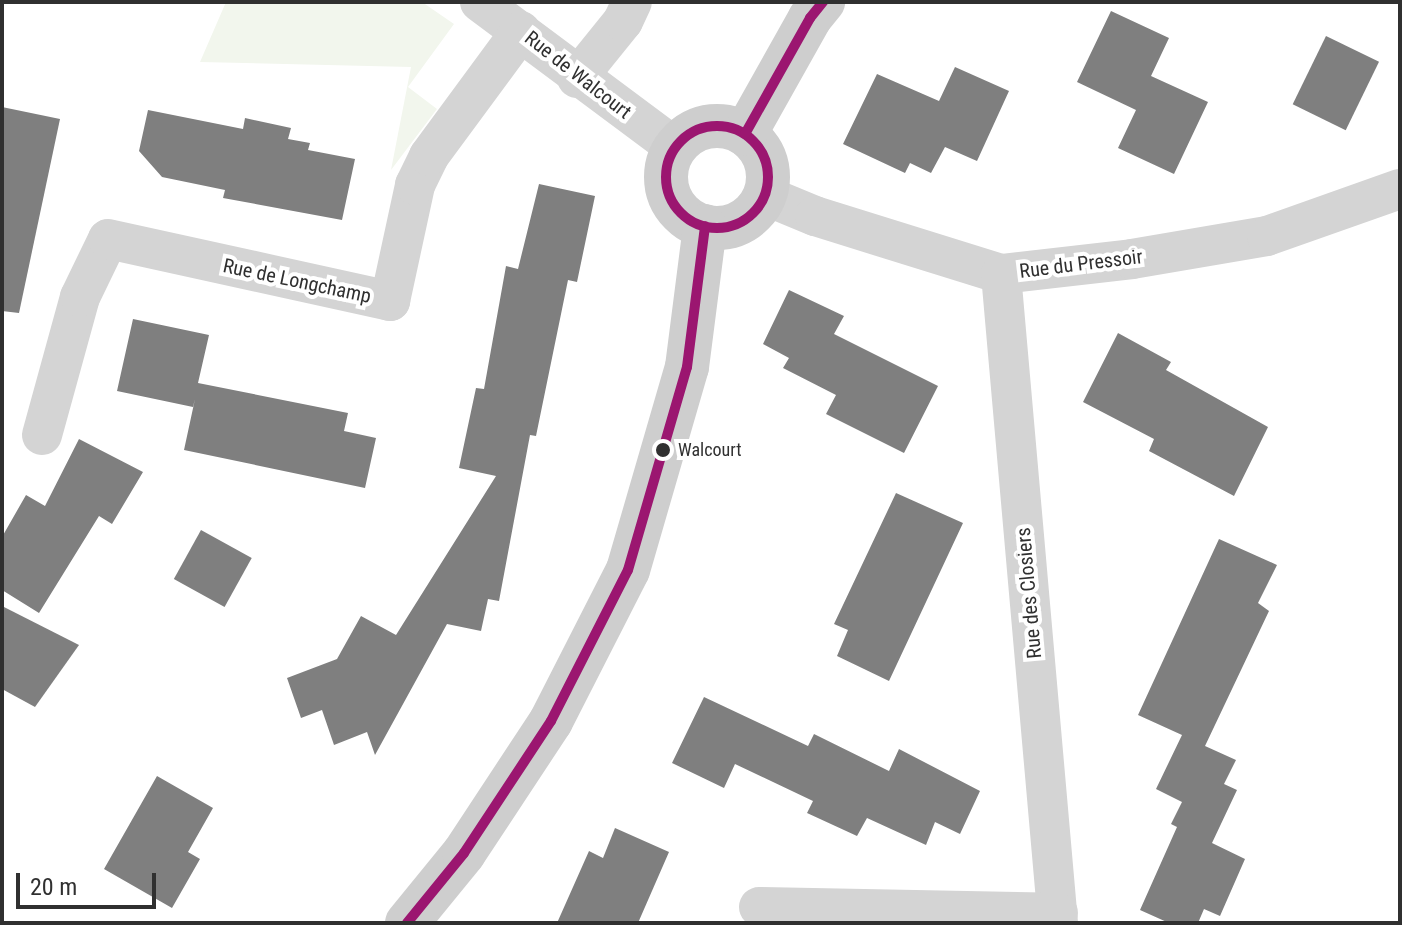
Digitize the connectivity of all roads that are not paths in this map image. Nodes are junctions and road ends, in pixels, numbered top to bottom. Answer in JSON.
{"nodes":[{"id":1,"x":480,"y":2,"type":"edge"},
{"id":2,"x":632,"y":2,"type":"edge"},
{"id":3,"x":823,"y":2,"type":"edge"},
{"id":4,"x":521,"y":31,"type":"junction"},
{"id":5,"x":577,"y":78,"type":"junction"},
{"id":6,"x":745,"y":134,"type":"junction"},
{"id":7,"x":676,"y":148,"type":"junction"},
{"id":8,"x":1400,"y":189,"type":"edge"},
{"id":9,"x":764,"y":195,"type":"junction"},
{"id":10,"x":705,"y":226,"type":"junction"},
{"id":11,"x":1001,"y":274,"type":"junction"},
{"id":12,"x":42,"y":435,"type":"dead end"},
{"id":13,"x":759,"y":907,"type":"dead end"},
{"id":14,"x":1058,"y":918,"type":"edge"},
{"id":15,"x":407,"y":923,"type":"edge"}],
"edges":[{"from":1,"to":4,"type":"street","name":"Rue de Walcourt"},
{"from":2,"to":5,"type":"street"},
{"from":3,"to":6,"type":"street"},
{"from":4,"to":5,"type":"street","name":"Rue de Walcourt"},
{"from":4,"to":12,"type":"street","name":"Rue de Longchamp"},
{"from":5,"to":7,"type":"street","name":"Rue de Walcourt"},
{"from":6,"to":7,"type":"street"},
{"from":6,"to":9,"type":"street"},
{"from":7,"to":10,"type":"street"},
{"from":8,"to":11,"type":"street","name":"Rue du Pressoir"},
{"from":9,"to":10,"type":"street"},
{"from":9,"to":11,"type":"street","name":"Rue du Pressoir"},
{"from":10,"to":15,"type":"street"},
{"from":11,"to":14,"type":"street","name":"Rue des Closiers"},
{"from":13,"to":14,"type":"street","name":"Rue des Closiers"}]}
